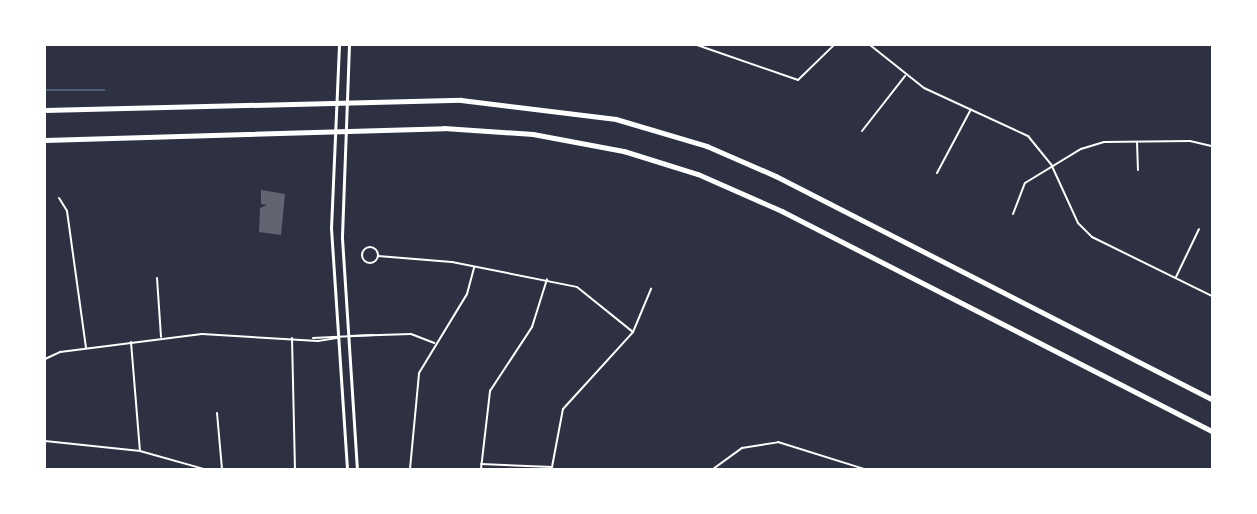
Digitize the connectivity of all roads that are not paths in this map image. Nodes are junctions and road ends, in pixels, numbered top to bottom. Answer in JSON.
{"nodes":[{"id":1,"x":339,"y":45,"type":"edge"},
{"id":2,"x":349,"y":45,"type":"edge"},
{"id":3,"x":697,"y":45,"type":"edge"},
{"id":4,"x":834,"y":45,"type":"edge"},
{"id":5,"x":870,"y":45,"type":"edge"},
{"id":6,"x":906,"y":75,"type":"junction"},
{"id":7,"x":971,"y":108,"type":"junction"},
{"id":8,"x":45,"y":110,"type":"edge"},
{"id":9,"x":862,"y":131,"type":"dead end"},
{"id":10,"x":45,"y":140,"type":"edge"},
{"id":11,"x":1137,"y":142,"type":"junction"},
{"id":12,"x":1212,"y":146,"type":"edge"},
{"id":13,"x":1051,"y":164,"type":"junction"},
{"id":14,"x":1138,"y":170,"type":"dead end"},
{"id":15,"x":937,"y":173,"type":"dead end"},
{"id":16,"x":59,"y":198,"type":"dead end"},
{"id":17,"x":1013,"y":214,"type":"dead end"},
{"id":18,"x":1199,"y":229,"type":"dead end"},
{"id":19,"x":378,"y":255,"type":"junction"},
{"id":20,"x":474,"y":267,"type":"junction"},
{"id":21,"x":1176,"y":277,"type":"junction"},
{"id":22,"x":157,"y":278,"type":"dead end"},
{"id":23,"x":547,"y":279,"type":"junction"},
{"id":24,"x":651,"y":289,"type":"dead end"},
{"id":25,"x":1212,"y":296,"type":"edge"},
{"id":26,"x":633,"y":332,"type":"junction"},
{"id":27,"x":339,"y":337,"type":"junction"},
{"id":28,"x":349,"y":337,"type":"junction"},
{"id":29,"x":161,"y":338,"type":"junction"},
{"id":30,"x":292,"y":338,"type":"junction"},
{"id":31,"x":313,"y":338,"type":"junction"},
{"id":32,"x":131,"y":342,"type":"junction"},
{"id":33,"x":434,"y":343,"type":"junction"},
{"id":34,"x":86,"y":348,"type":"junction"},
{"id":35,"x":45,"y":359,"type":"edge"},
{"id":36,"x":1212,"y":399,"type":"edge"},
{"id":37,"x":217,"y":413,"type":"dead end"},
{"id":38,"x":1212,"y":431,"type":"edge"},
{"id":39,"x":45,"y":441,"type":"edge"},
{"id":40,"x":140,"y":451,"type":"junction"},
{"id":41,"x":481,"y":464,"type":"junction"},
{"id":42,"x":204,"y":469,"type":"edge"},
{"id":43,"x":222,"y":469,"type":"edge"},
{"id":44,"x":295,"y":469,"type":"edge"},
{"id":45,"x":346,"y":469,"type":"edge"},
{"id":46,"x":357,"y":469,"type":"edge"},
{"id":47,"x":410,"y":469,"type":"edge"},
{"id":48,"x":481,"y":469,"type":"edge"},
{"id":49,"x":713,"y":469,"type":"edge"},
{"id":50,"x":864,"y":469,"type":"edge"}],
"edges":[{"from":1,"to":27,"type":"street"},
{"from":2,"to":28,"type":"street"},
{"from":3,"to":4,"type":"street"},
{"from":5,"to":6,"type":"street"},
{"from":6,"to":7,"type":"street"},
{"from":6,"to":9,"type":"street"},
{"from":7,"to":13,"type":"street"},
{"from":7,"to":15,"type":"street"},
{"from":8,"to":36,"type":"highway"},
{"from":10,"to":38,"type":"highway"},
{"from":11,"to":12,"type":"street"},
{"from":11,"to":13,"type":"street"},
{"from":11,"to":14,"type":"street"},
{"from":13,"to":17,"type":"street"},
{"from":13,"to":21,"type":"street"},
{"from":16,"to":34,"type":"street"},
{"from":18,"to":21,"type":"street"},
{"from":19,"to":19,"type":"street"},
{"from":19,"to":20,"type":"street"},
{"from":20,"to":23,"type":"street"},
{"from":20,"to":33,"type":"street"},
{"from":21,"to":25,"type":"street"},
{"from":22,"to":29,"type":"street"},
{"from":23,"to":26,"type":"street"},
{"from":23,"to":41,"type":"street"},
{"from":24,"to":26,"type":"street"},
{"from":26,"to":41,"type":"street"},
{"from":27,"to":28,"type":"street"},
{"from":27,"to":31,"type":"street"},
{"from":27,"to":31,"type":"street"},
{"from":27,"to":45,"type":"street"},
{"from":28,"to":33,"type":"street"},
{"from":28,"to":46,"type":"street"},
{"from":29,"to":30,"type":"street"},
{"from":29,"to":32,"type":"street"},
{"from":30,"to":31,"type":"street"},
{"from":30,"to":44,"type":"street"},
{"from":32,"to":34,"type":"street"},
{"from":32,"to":40,"type":"street"},
{"from":33,"to":47,"type":"street"},
{"from":34,"to":35,"type":"street"},
{"from":37,"to":43,"type":"street"},
{"from":39,"to":40,"type":"street"},
{"from":40,"to":42,"type":"street"},
{"from":41,"to":48,"type":"street"},
{"from":49,"to":50,"type":"street"}]}
